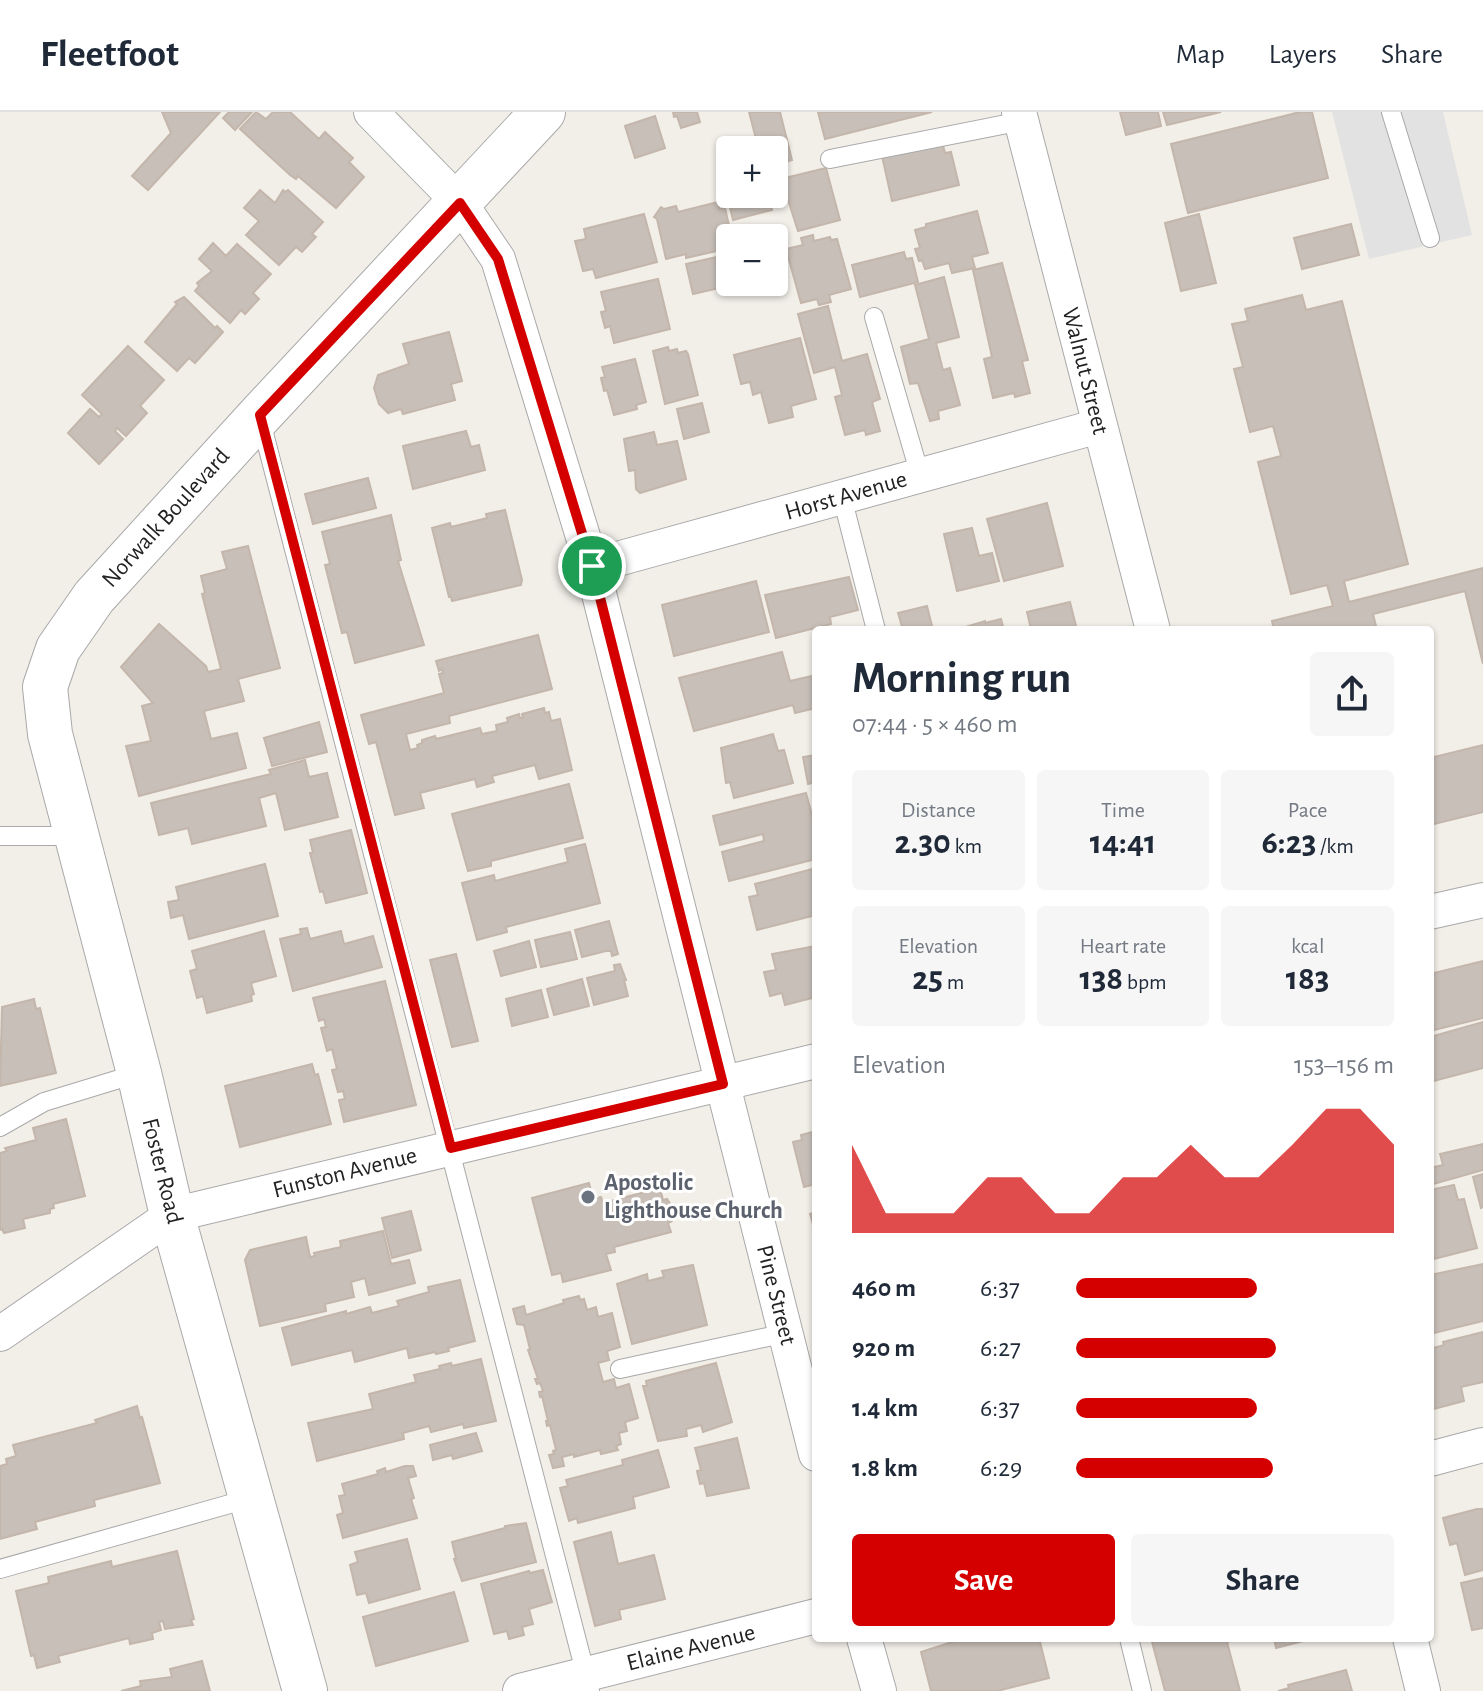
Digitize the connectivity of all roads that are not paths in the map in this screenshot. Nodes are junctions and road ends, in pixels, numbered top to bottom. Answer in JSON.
{"nodes":[{"id":1,"x":371,"y":112,"type":"edge"},
{"id":2,"x":543,"y":112,"type":"edge"},
{"id":3,"x":1391,"y":112,"type":"edge"},
{"id":4,"x":1021,"y":117,"type":"edge"},
{"id":5,"x":830,"y":159,"type":"dead end"},
{"id":6,"x":460,"y":203,"type":"junction"},
{"id":7,"x":1430,"y":238,"type":"dead end"},
{"id":8,"x":874,"y":317,"type":"dead end"},
{"id":9,"x":260,"y":415,"type":"junction"},
{"id":10,"x":1099,"y":426,"type":"junction"},
{"id":11,"x":920,"y":475,"type":"junction"},
{"id":12,"x":842,"y":497,"type":"junction"},
{"id":13,"x":592,"y":566,"type":"junction"},
{"id":14,"x":875,"y":626,"type":"edge"},
{"id":15,"x":1152,"y":626,"type":"edge"},
{"id":16,"x":58,"y":649,"type":"joint"},
{"id":17,"x":0,"y":836,"type":"edge"},
{"id":18,"x":77,"y":836,"type":"junction"},
{"id":19,"x":1483,"y":900,"type":"edge"},
{"id":20,"x":1434,"y":911,"type":"edge"},
{"id":21,"x":812,"y":1062,"type":"edge"},
{"id":22,"x":139,"y":1073,"type":"junction"},
{"id":23,"x":723,"y":1084,"type":"junction"},
{"id":24,"x":0,"y":1127,"type":"edge"},
{"id":25,"x":451,"y":1148,"type":"junction"},
{"id":26,"x":172,"y":1215,"type":"junction"},
{"id":27,"x":786,"y":1333,"type":"junction"},
{"id":28,"x":0,"y":1334,"type":"edge"},
{"id":29,"x":620,"y":1369,"type":"dead end"},
{"id":30,"x":812,"y":1438,"type":"edge"},
{"id":31,"x":1483,"y":1445,"type":"edge"},
{"id":32,"x":1434,"y":1458,"type":"edge"},
{"id":33,"x":251,"y":1498,"type":"junction"},
{"id":34,"x":0,"y":1569,"type":"edge"},
{"id":35,"x":812,"y":1617,"type":"edge"},
{"id":36,"x":865,"y":1642,"type":"edge"},
{"id":37,"x":1130,"y":1642,"type":"edge"},
{"id":38,"x":1411,"y":1642,"type":"edge"},
{"id":39,"x":588,"y":1683,"type":"edge"},
{"id":40,"x":305,"y":1691,"type":"edge"},
{"id":41,"x":520,"y":1691,"type":"edge"},
{"id":42,"x":879,"y":1691,"type":"edge"},
{"id":43,"x":1142,"y":1691,"type":"edge"},
{"id":44,"x":1423,"y":1691,"type":"edge"}],
"edges":[{"from":1,"to":6,"type":"street","name":"Pine Street"},
{"from":2,"to":6,"type":"street","name":"Norwalk Boulevard"},
{"from":3,"to":7,"type":"lane"},
{"from":4,"to":5,"type":"lane"},
{"from":4,"to":10,"type":"street","name":"Walnut Street"},
{"from":6,"to":9,"type":"street","name":"Norwalk Boulevard"},
{"from":6,"to":13,"type":"street","name":"Pine Street"},
{"from":8,"to":11,"type":"lane"},
{"from":9,"to":16,"type":"street","name":"Norwalk Boulevard"},
{"from":9,"to":25,"type":"lane"},
{"from":10,"to":11,"type":"street","name":"Horst Avenue"},
{"from":10,"to":15,"type":"street","name":"Walnut Street"},
{"from":11,"to":12,"type":"street","name":"Horst Avenue"},
{"from":12,"to":13,"type":"street","name":"Horst Avenue"},
{"from":12,"to":14,"type":"lane"},
{"from":13,"to":23,"type":"street","name":"Pine Street"},
{"from":16,"to":18,"type":"street","name":"Foster Road"},
{"from":17,"to":18,"type":"lane"},
{"from":18,"to":22,"type":"street","name":"Foster Road"},
{"from":19,"to":20,"type":"street"},
{"from":21,"to":23,"type":"street","name":"Funston Avenue"},
{"from":22,"to":24,"type":"lane"},
{"from":22,"to":26,"type":"street","name":"Foster Road"},
{"from":23,"to":25,"type":"street","name":"Funston Avenue"},
{"from":23,"to":27,"type":"street","name":"Pine Street"},
{"from":25,"to":26,"type":"street","name":"Funston Avenue"},
{"from":25,"to":39,"type":"lane"},
{"from":26,"to":28,"type":"street","name":"Funston Avenue"},
{"from":26,"to":33,"type":"street","name":"Foster Road"},
{"from":27,"to":29,"type":"lane"},
{"from":27,"to":30,"type":"street","name":"Pine Street"},
{"from":31,"to":32,"type":"street"},
{"from":33,"to":34,"type":"lane"},
{"from":33,"to":40,"type":"street","name":"Foster Road"},
{"from":35,"to":39,"type":"street","name":"Elaine Avenue"},
{"from":36,"to":42,"type":"street"},
{"from":37,"to":43,"type":"lane"},
{"from":38,"to":44,"type":"street"},
{"from":39,"to":41,"type":"street","name":"Elaine Avenue"}]}
